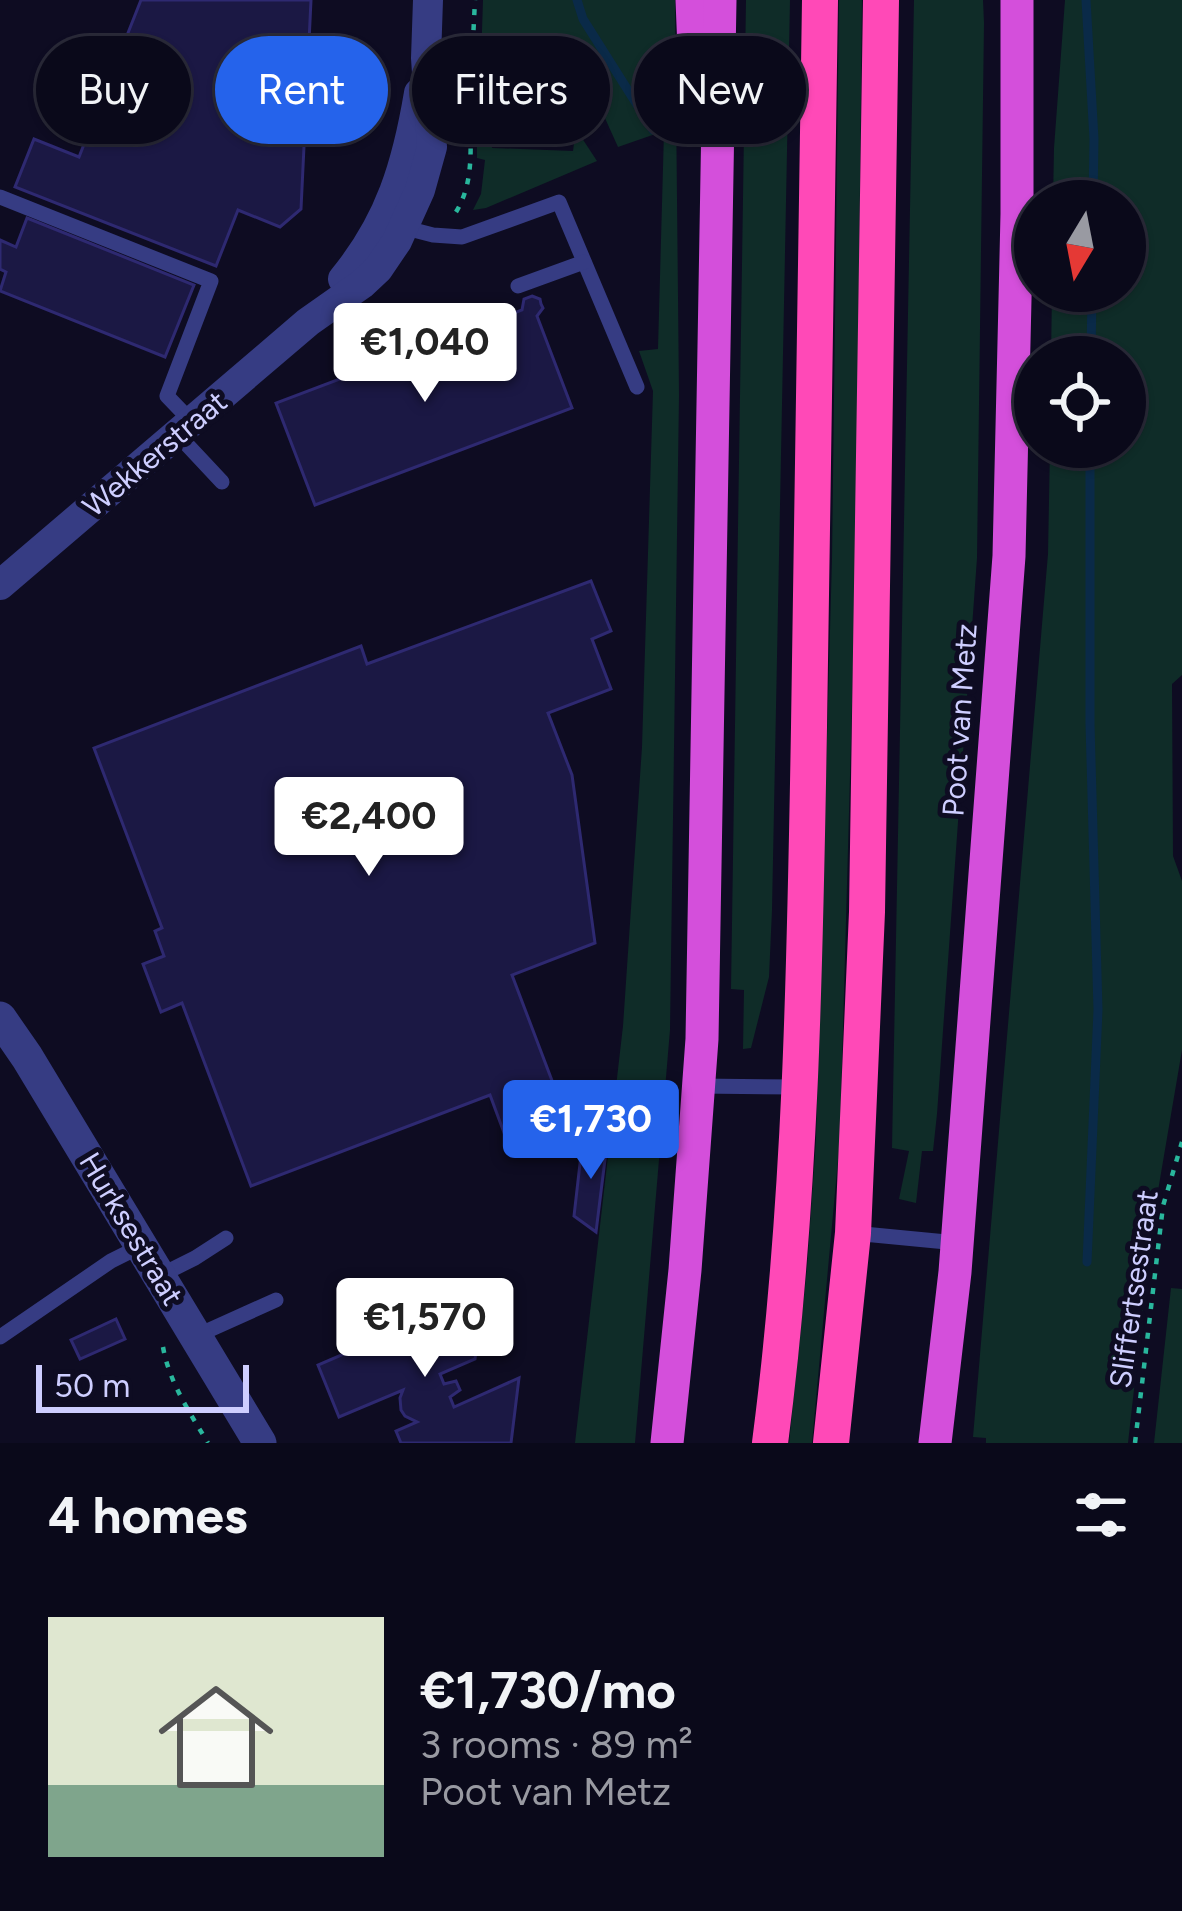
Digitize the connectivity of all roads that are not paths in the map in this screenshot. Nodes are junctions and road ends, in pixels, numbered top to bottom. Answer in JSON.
{"nodes":[{"id":1,"x":428,"y":0,"type":"edge"},
{"id":2,"x":692,"y":0,"type":"edge"},
{"id":3,"x":720,"y":0,"type":"edge"},
{"id":4,"x":820,"y":0,"type":"edge"},
{"id":5,"x":881,"y":0,"type":"edge"},
{"id":6,"x":1019,"y":7,"type":"edge"},
{"id":7,"x":427,"y":36,"type":"edge"},
{"id":8,"x":695,"y":36,"type":"edge"},
{"id":9,"x":719,"y":36,"type":"edge"},
{"id":10,"x":412,"y":133,"type":"edge"},
{"id":11,"x":717,"y":144,"type":"edge"},
{"id":12,"x":0,"y":197,"type":"edge"},
{"id":13,"x":393,"y":224,"type":"junction"},
{"id":14,"x":584,"y":262,"type":"junction"},
{"id":15,"x":518,"y":286,"type":"dead end"},
{"id":16,"x":637,"y":388,"type":"dead end"},
{"id":17,"x":185,"y":429,"type":"junction"},
{"id":18,"x":222,"y":482,"type":"dead end"},
{"id":19,"x":0,"y":585,"type":"edge"},
{"id":20,"x":0,"y":1018,"type":"edge"},
{"id":21,"x":698,"y":1086,"type":"junction"},
{"id":22,"x":800,"y":1088,"type":"junction"},
{"id":23,"x":853,"y":1233,"type":"junction"},
{"id":24,"x":226,"y":1238,"type":"dead end"},
{"id":25,"x":957,"y":1243,"type":"junction"},
{"id":26,"x":141,"y":1246,"type":"junction"},
{"id":27,"x":159,"y":1276,"type":"junction"},
{"id":28,"x":276,"y":1300,"type":"dead end"},
{"id":29,"x":196,"y":1336,"type":"junction"},
{"id":30,"x":0,"y":1337,"type":"edge"},
{"id":31,"x":260,"y":1443,"type":"edge"},
{"id":32,"x":667,"y":1443,"type":"edge"},
{"id":33,"x":770,"y":1443,"type":"edge"},
{"id":34,"x":831,"y":1443,"type":"edge"},
{"id":35,"x":935,"y":1443,"type":"edge"}],
"edges":[{"from":1,"to":7,"type":"street","name":"Wekkerstraat"},
{"from":2,"to":8,"type":"highway"},
{"from":3,"to":9,"type":"highway"},
{"from":4,"to":22,"type":"highway"},
{"from":5,"to":23,"type":"highway"},
{"from":6,"to":25,"type":"highway","name":"Poot van Metz"},
{"from":10,"to":13,"type":"street","name":"Wekkerstraat"},
{"from":11,"to":21,"type":"highway"},
{"from":12,"to":17,"type":"lane"},
{"from":13,"to":14,"type":"lane"},
{"from":13,"to":17,"type":"street","name":"Wekkerstraat"},
{"from":14,"to":15,"type":"lane"},
{"from":14,"to":16,"type":"lane"},
{"from":17,"to":18,"type":"lane"},
{"from":17,"to":19,"type":"street","name":"Wekkerstraat"},
{"from":20,"to":26,"type":"street","name":"Hurksestraat"},
{"from":21,"to":22,"type":"lane"},
{"from":21,"to":32,"type":"highway"},
{"from":22,"to":33,"type":"highway"},
{"from":23,"to":25,"type":"lane"},
{"from":23,"to":34,"type":"highway"},
{"from":24,"to":27,"type":"lane"},
{"from":25,"to":35,"type":"highway","name":"Poot van Metz"},
{"from":26,"to":27,"type":"street","name":"Hurksestraat"},
{"from":26,"to":30,"type":"lane"},
{"from":27,"to":29,"type":"street","name":"Hurksestraat"},
{"from":28,"to":29,"type":"lane"},
{"from":29,"to":31,"type":"street","name":"Hurksestraat"}]}
